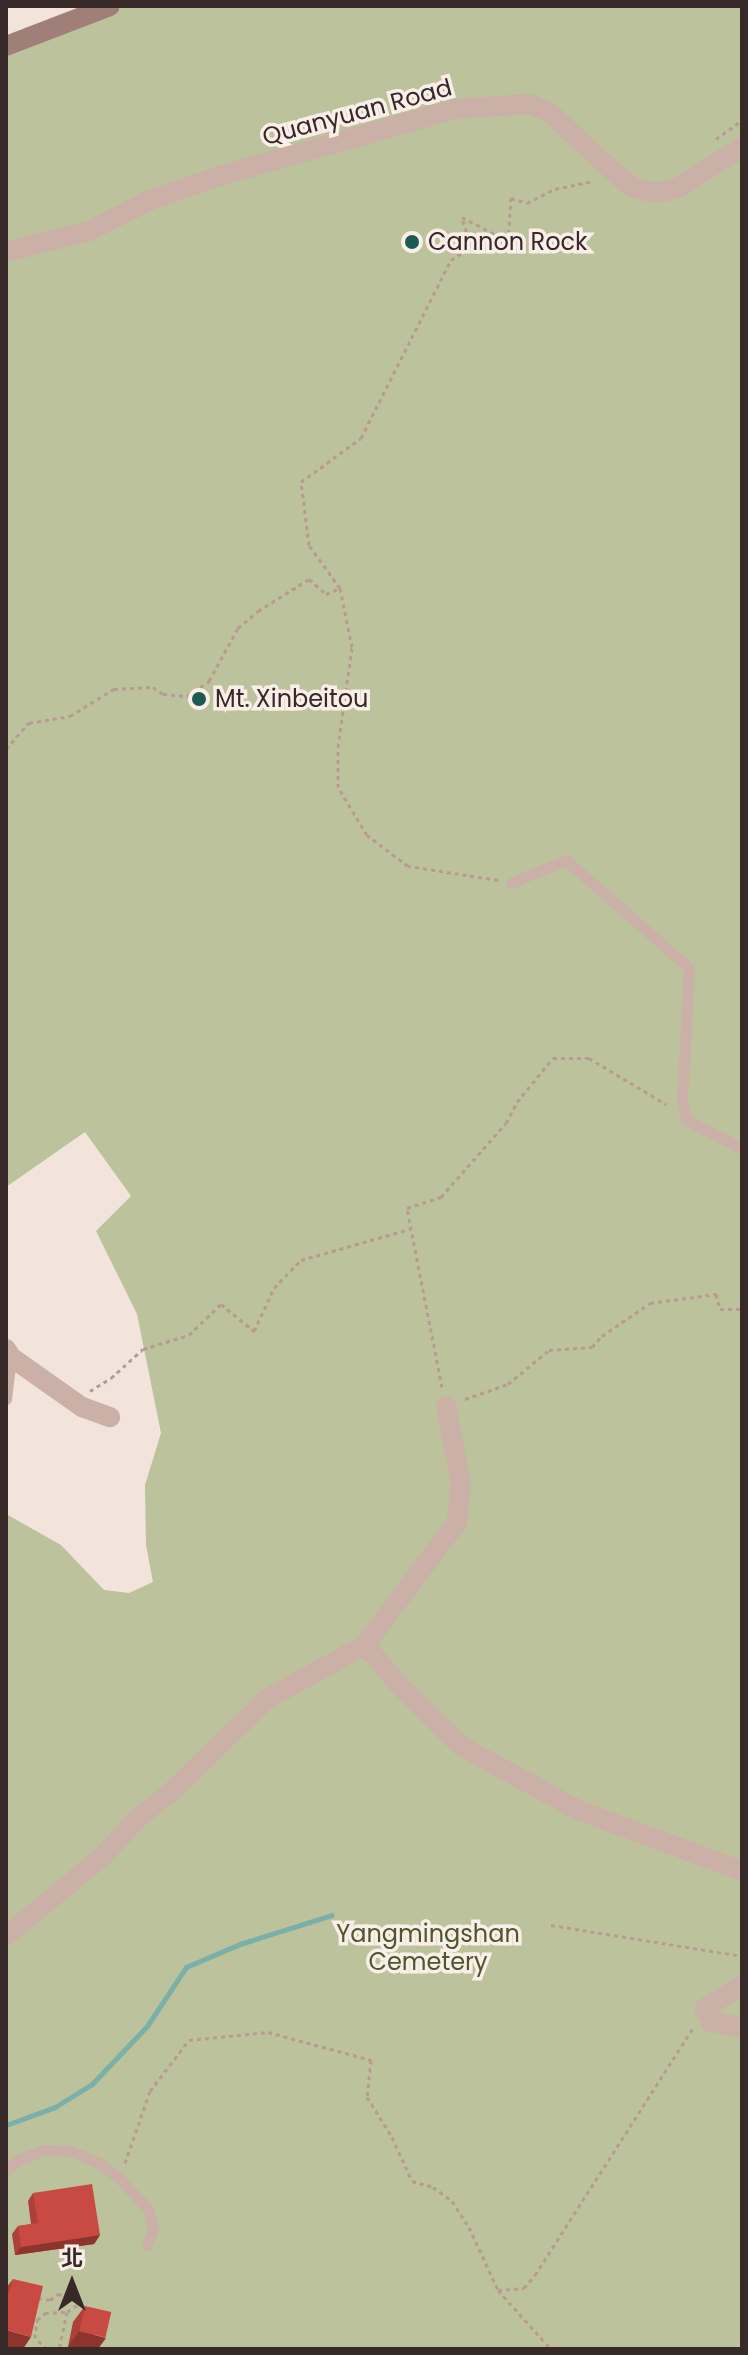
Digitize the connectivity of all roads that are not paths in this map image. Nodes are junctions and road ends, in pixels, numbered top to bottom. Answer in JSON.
{"nodes":[{"id":1,"x":110,"y":6,"type":"edge"},
{"id":2,"x":6,"y":46,"type":"edge"},
{"id":3,"x":742,"y":147,"type":"edge"},
{"id":4,"x":6,"y":252,"type":"edge"},
{"id":5,"x":511,"y":883,"type":"road end"},
{"id":6,"x":742,"y":1148,"type":"edge"},
{"id":7,"x":8,"y":1353,"type":"edge"},
{"id":8,"x":6,"y":1399,"type":"edge"},
{"id":9,"x":446,"y":1406,"type":"road end"},
{"id":10,"x":110,"y":1417,"type":"dead end"},
{"id":11,"x":365,"y":1645,"type":"junction"},
{"id":12,"x":742,"y":1871,"type":"edge"},
{"id":13,"x":6,"y":1936,"type":"edge"},
{"id":14,"x":742,"y":1985,"type":"edge"},
{"id":15,"x":742,"y":2027,"type":"edge"},
{"id":16,"x":6,"y":2170,"type":"edge"},
{"id":17,"x":147,"y":2245,"type":"dead end"}],
"edges":[{"from":1,"to":2,"type":"street"},
{"from":3,"to":4,"type":"street","name":"Quanyuan Road"},
{"from":5,"to":6,"type":"lane"},
{"from":7,"to":8,"type":"lane"},
{"from":7,"to":10,"type":"street"},
{"from":9,"to":11,"type":"street"},
{"from":11,"to":12,"type":"street"},
{"from":11,"to":13,"type":"street"},
{"from":14,"to":15,"type":"street"},
{"from":16,"to":17,"type":"lane"}]}
